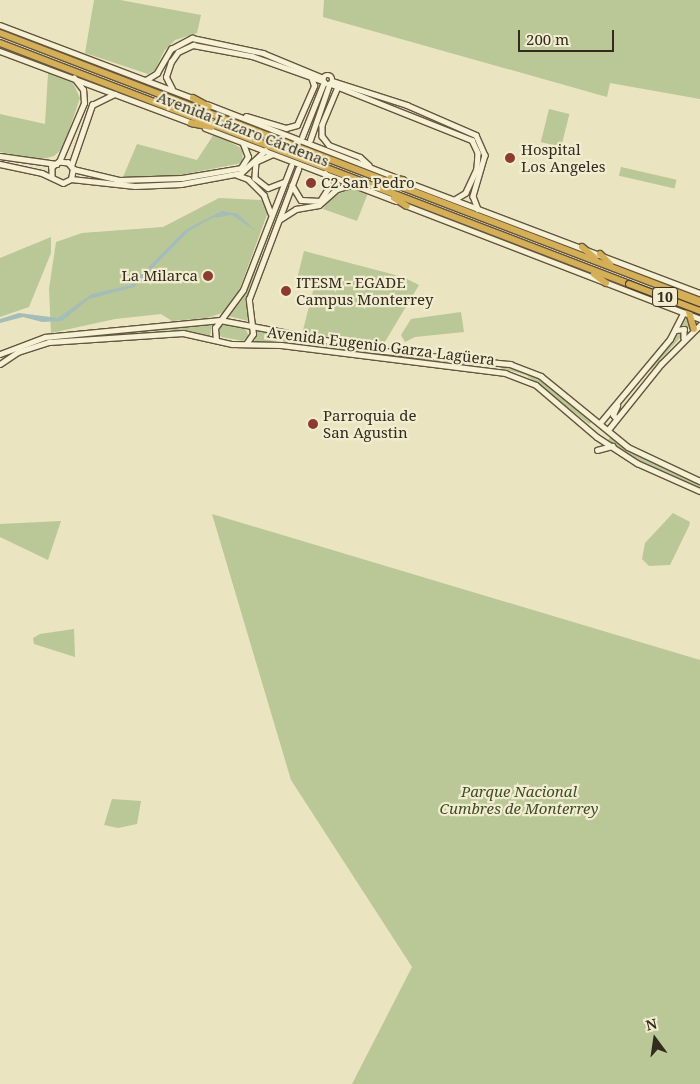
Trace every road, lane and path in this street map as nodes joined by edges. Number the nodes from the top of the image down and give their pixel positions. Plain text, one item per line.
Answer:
1 (0, 25) edge
2 (0, 33) edge
3 (0, 43) edge
4 (0, 51) edge
5 (305, 68) junction
6 (297, 71) junction
7 (157, 73) junction
8 (71, 76) junction
9 (310, 76) junction
10 (166, 77) junction
11 (146, 80) junction
12 (323, 81) junction
13 (331, 83) junction
14 (338, 87) junction
15 (363, 89) junction
16 (172, 90) junction
17 (356, 93) junction
18 (115, 94) junction
19 (193, 98) junction
20 (84, 103) junction
21 (92, 105) junction
22 (238, 115) junction
23 (232, 120) junction
24 (191, 122) junction
25 (229, 130) junction
26 (302, 137) dead end
27 (310, 140) dead end
28 (242, 143) junction
29 (265, 151) junction
30 (65, 152) junction
31 (73, 155) junction
32 (275, 155) junction
33 (0, 156) edge
34 (57, 163) junction
35 (0, 164) edge
36 (43, 164) junction
37 (291, 166) dead end
38 (370, 167) junction
39 (72, 168) junction
40 (298, 169) dead end
41 (42, 173) junction
42 (222, 174) junction
43 (325, 174) junction
44 (235, 175) junction
45 (373, 175) junction
46 (52, 176) junction
47 (71, 179) junction
48 (403, 180) junction
49 (285, 181) junction
50 (292, 184) junction
51 (352, 185) junction
52 (378, 188) junction
53 (466, 193) junction
54 (473, 196) junction
55 (455, 200) junction
56 (408, 206) junction
57 (478, 209) junction
58 (271, 214) junction
59 (277, 222) junction
60 (489, 236) junction
61 (514, 241) junction
62 (582, 247) junction
63 (600, 254) junction
64 (602, 263) junction
65 (582, 267) junction
66 (615, 268) junction
67 (635, 277) junction
68 (606, 283) junction
69 (243, 290) junction
70 (251, 293) junction
71 (670, 293) junction
72 (700, 293) edge
73 (684, 299) junction
74 (652, 301) junction
75 (699, 306) edge
76 (691, 312) junction
77 (683, 313) junction
78 (700, 319) edge
79 (220, 320) junction
80 (252, 326) junction
81 (697, 327) edge
82 (676, 330) junction
83 (683, 339) junction
84 (216, 340) junction
85 (245, 344) junction
86 (0, 354) edge
87 (650, 363) junction
88 (0, 364) edge
89 (652, 374) junction
90 (553, 386) junction
91 (546, 392) junction
92 (561, 392) junction
93 (554, 399) junction
94 (620, 401) junction
95 (616, 418) junction
96 (600, 423) junction
97 (609, 431) junction
98 (601, 439) junction
99 (612, 446) junction
100 (628, 447) junction
101 (597, 450) dead end
102 (620, 452) junction
103 (700, 480) edge
104 (700, 491) edge

1 - 11 street, Avenida Lázaro Cárdenas
2 - 23 highway, Avenida Lázaro Cárdenas / 10
3 - 25 highway, Avenida Lázaro Cárdenas / 10
4 - 8 street, Avenida Lázaro Cárdenas
5 - 6 street
5 - 7 street
5 - 12 street
6 - 9 street
6 - 10 street
7 - 10 street
7 - 11 street
8 - 18 street, Avenida Lázaro Cárdenas
8 - 20 street
9 - 12 street
9 - 22 street
10 - 16 street
11 - 16 street, Avenida Lázaro Cárdenas
12 - 13 street
12 - 13 street
12 - 26 street
13 - 14 street
13 - 15 street
13 - 27 street
14 - 17 street
14 - 38 street
15 - 17 street
15 - 54 street
16 - 19 street, Avenida Lázaro Cárdenas
17 - 53 street
18 - 21 street
18 - 24 street, Avenida Lázaro Cárdenas
19 - 22 street, Avenida Lázaro Cárdenas
19 - 23 highway
20 - 21 street
20 - 30 street
21 - 31 street
22 - 38 street, Avenida Lázaro Cárdenas
23 - 45 highway, Avenida Lázaro Cárdenas / 10
24 - 25 highway
24 - 28 street, Avenida Lázaro Cárdenas
25 - 52 highway, Avenida Lázaro Cárdenas / 10
28 - 29 street, Avenida Lázaro Cárdenas
28 - 42 street
29 - 32 street, Avenida Lázaro Cárdenas
29 - 44 street
30 - 31 street
30 - 34 street
31 - 39 street
32 - 43 street, Avenida Lázaro Cárdenas
32 - 49 street
33 - 36 street
34 - 36 street
34 - 39 street
34 - 46 street
35 - 41 street
36 - 41 street
37 - 49 street
38 - 48 street, Avenida Lázaro Cárdenas
39 - 42 street
39 - 47 street
40 - 50 street
41 - 46 street
42 - 44 street
42 - 47 street
43 - 50 street
43 - 51 street, Avenida Lázaro Cárdenas
44 - 58 street
45 - 48 highway
45 - 64 highway, Avenida Lázaro Cárdenas / 10
46 - 47 street
48 - 55 street, Avenida Lázaro Cárdenas
49 - 58 street
50 - 59 street
51 - 56 street, Avenida Lázaro Cárdenas
51 - 59 street
52 - 56 highway
52 - 61 highway, Avenida Lázaro Cárdenas / 10
53 - 54 street
53 - 55 street
54 - 57 street
55 - 57 street, Avenida Lázaro Cárdenas
56 - 60 street, Avenida Lázaro Cárdenas
57 - 62 street, Avenida Lázaro Cárdenas
58 - 69 street
59 - 70 street
60 - 61 highway
60 - 68 street, Avenida Lázaro Cárdenas
61 - 65 highway, Avenida Lázaro Cárdenas / 10
62 - 63 street, Avenida Lázaro Cárdenas
62 - 64 highway
63 - 66 highway
63 - 72 street, Avenida Lázaro Cárdenas
64 - 66 highway, Avenida Lázaro Cárdenas / 10
65 - 68 highway
65 - 75 highway, Avenida Lázaro Cárdenas / 10, bridge
66 - 67 highway, Avenida Lázaro Cárdenas / 10
67 - 71 highway
67 - 75 highway, Avenida Lázaro Cárdenas / 10
68 - 74 street, Avenida Lázaro Cárdenas
69 - 70 street
69 - 79 street
70 - 80 street
71 - 73 highway
71 - 74 street
73 - 75 highway
73 - 76 highway
74 - 77 street, Avenida Lázaro Cárdenas
75 - 76 highway
76 - 77 highway
76 - 78 street
76 - 81 highway
77 - 82 street
79 - 80 street, Avenida Eugenio Garza Lagüera
79 - 84 street
79 - 86 street, Avenida Eugenio Garza Lagüera
80 - 85 street
80 - 90 street, Avenida Eugenio Garza Lagüera
81 - 83 street
82 - 83 street
82 - 87 street
83 - 89 street
84 - 85 street, Avenida Eugenio Garza Lagüera
84 - 88 street, Avenida Eugenio Garza Lagüera
85 - 91 street, Avenida Eugenio Garza Lagüera
87 - 89 street
87 - 94 street
89 - 95 street
90 - 91 street
90 - 92 street, Avenida Eugenio Garza Lagüera
91 - 93 street, Avenida Eugenio Garza Lagüera
92 - 93 street
92 - 96 street, Avenida Eugenio Garza Lagüera
93 - 98 street, Avenida Eugenio Garza Lagüera
94 - 95 street
94 - 96 street
95 - 97 street
96 - 97 street, Avenida Eugenio Garza Lagüera
97 - 98 street
97 - 100 street, Avenida Eugenio Garza Lagüera
98 - 99 street, Avenida Eugenio Garza Lagüera
99 - 101 street
99 - 102 street, Avenida Eugenio Garza Lagüera
100 - 102 street
100 - 103 street, Avenida Eugenio Garza Lagüera
102 - 104 street, Avenida Eugenio Garza Lagüera

